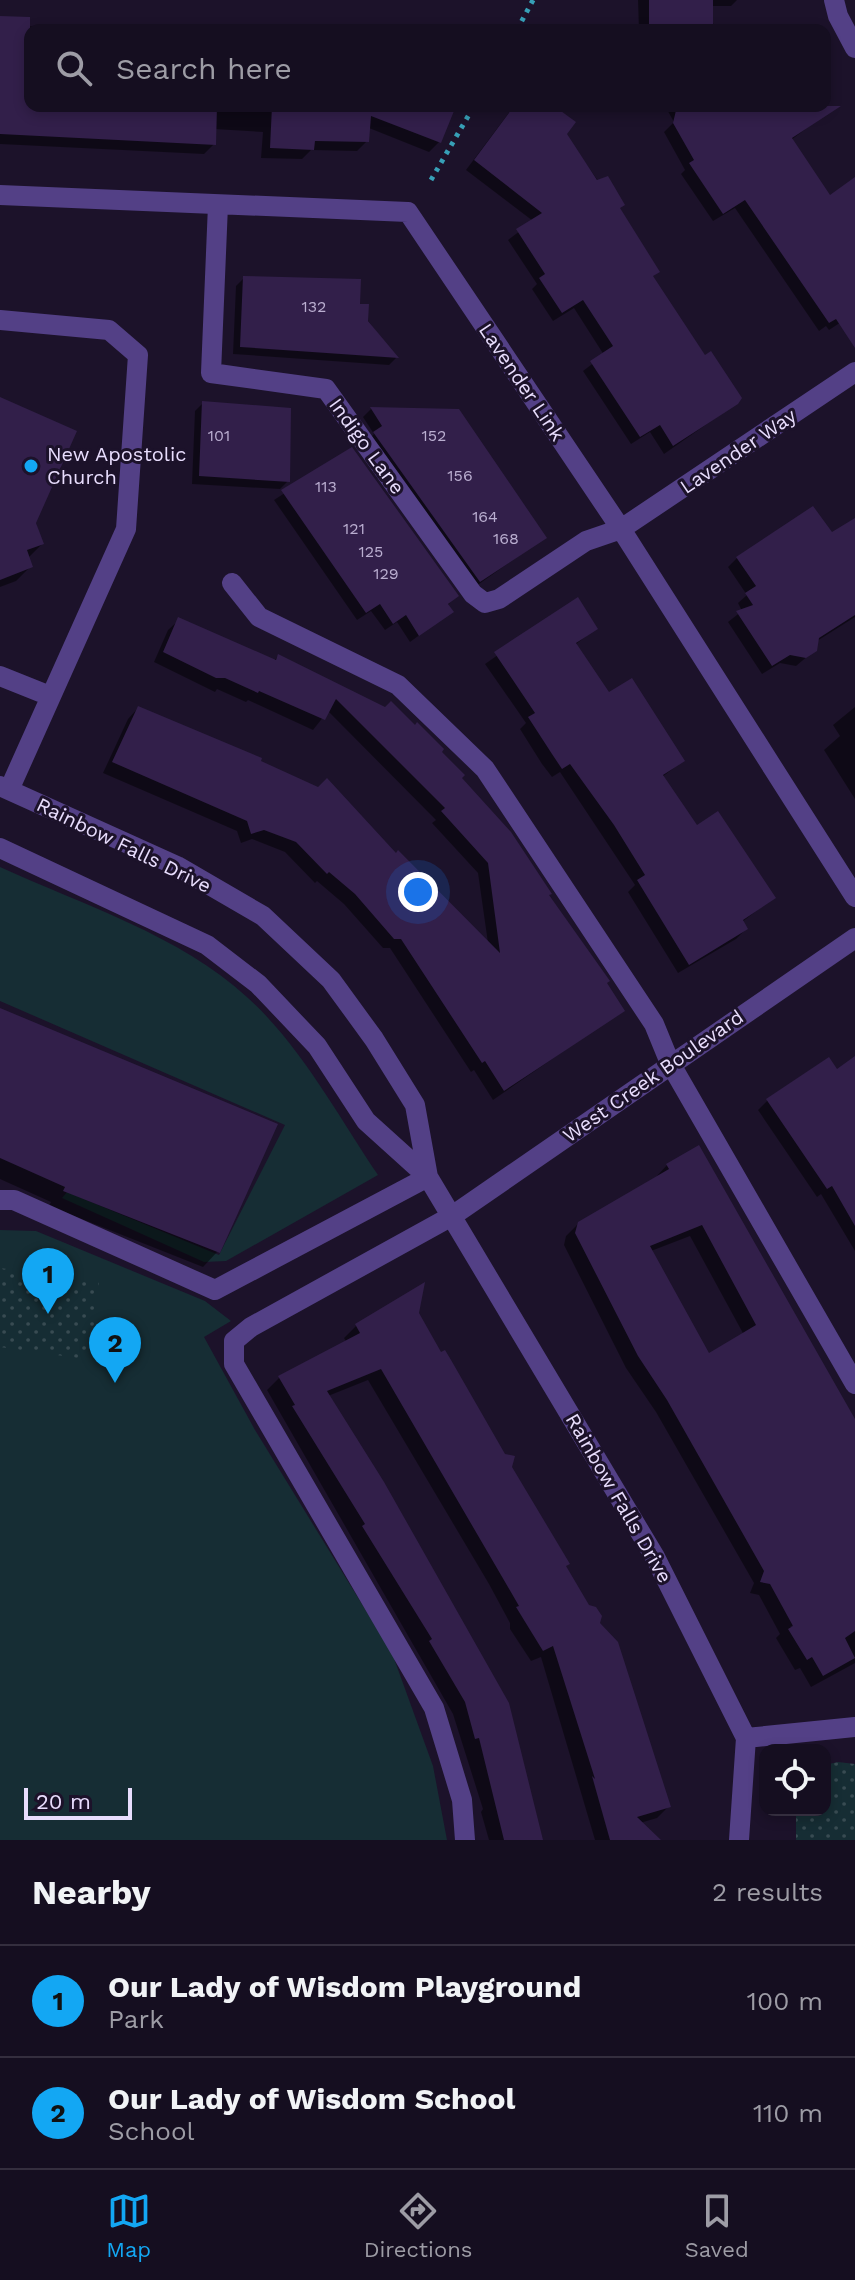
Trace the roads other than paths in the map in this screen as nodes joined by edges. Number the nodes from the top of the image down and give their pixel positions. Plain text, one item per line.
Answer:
1 (834, 0) edge
2 (855, 48) edge
3 (0, 195) edge
4 (218, 205) junction
5 (0, 320) edge
6 (855, 372) edge
7 (621, 529) junction
8 (232, 583) dead end
9 (0, 676) edge
10 (50, 696) junction
11 (5, 788) edge
12 (0, 848) edge
13 (855, 897) edge
14 (855, 938) edge
15 (670, 1063) junction
16 (428, 1177) junction
17 (0, 1200) edge
18 (452, 1216) junction
19 (855, 1384) edge
20 (855, 1727) edge
21 (746, 1738) junction
22 (465, 1840) edge
23 (739, 1840) edge

1 - 2 street
3 - 4 street, Lavender Link
4 - 7 street, Lavender Link
4 - 7 street, Indigo Lane
5 - 10 street
6 - 7 street, Lavender Way
7 - 13 street, Lavender Link
8 - 15 street
9 - 10 street
10 - 11 street
11 - 16 street, Rainbow Falls Drive
12 - 16 street, Rainbow Falls Drive
14 - 15 street, West Creek Boulevard
15 - 18 street, West Creek Boulevard
15 - 19 street
16 - 17 street
16 - 18 street, Rainbow Falls Drive
18 - 21 street, Rainbow Falls Drive
18 - 22 street, West Creek Boulevard
20 - 21 street
21 - 23 street

